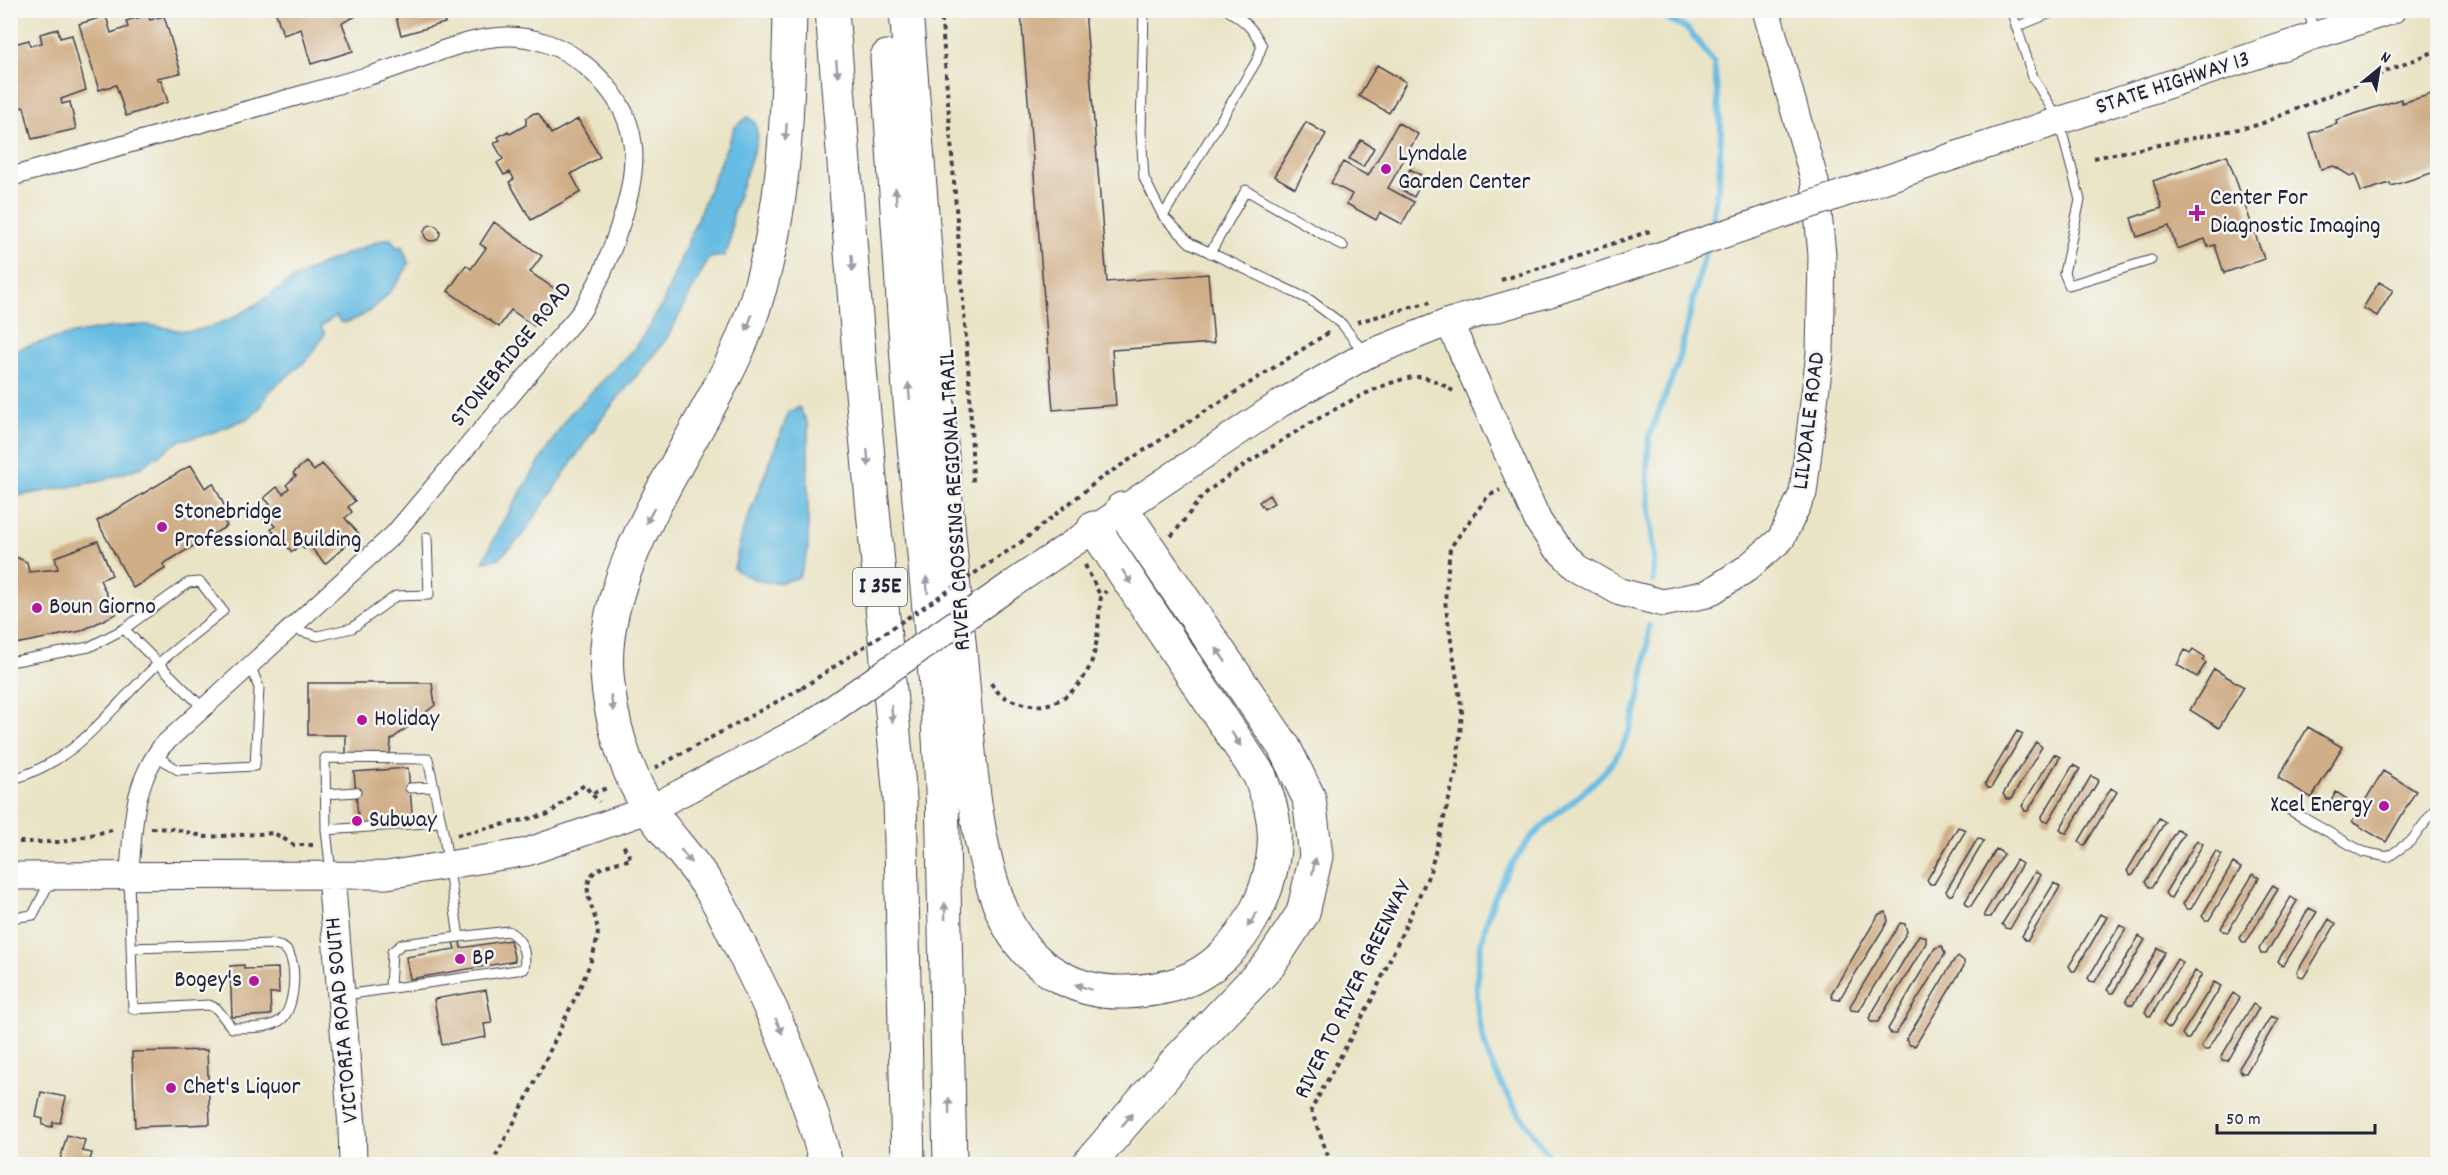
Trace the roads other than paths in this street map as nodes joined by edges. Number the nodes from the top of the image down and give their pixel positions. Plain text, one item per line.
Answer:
1 (790, 10) edge
2 (832, 10) edge
3 (884, 10) edge
4 (906, 10) edge
5 (1144, 10) edge
6 (1227, 10) edge
7 (1766, 10) edge
8 (2011, 10) edge
9 (2058, 10) edge
10 (2308, 10) edge
11 (2392, 10) edge
12 (2016, 27) junction
13 (2316, 37) junction
14 (2059, 121) junction
15 (10, 177) edge
16 (1163, 216) junction
17 (1343, 246) dead end
18 (1210, 253) junction
19 (2151, 260) dead end
20 (1449, 321) junction
21 (1366, 356) junction
22 (1122, 509) junction
23 (1095, 528) junction
24 (427, 537) dead end
25 (124, 628) junction
26 (289, 628) junction
27 (10, 662) edge
28 (158, 664) junction
29 (250, 664) junction
30 (202, 708) junction
31 (155, 755) junction
32 (10, 780) edge
33 (434, 787) junction
34 (410, 788) dead end
35 (356, 792) dead end
36 (326, 794) junction
37 (2281, 805) dead end
38 (2438, 805) edge
39 (650, 809) junction
40 (440, 822) junction
41 (326, 830) junction
42 (449, 865) junction
43 (129, 875) junction
44 (10, 876) edge
45 (52, 876) junction
46 (331, 876) junction
47 (10, 918) edge
48 (459, 937) junction
49 (131, 948) junction
50 (390, 987) junction
51 (342, 996) junction
52 (353, 1164) edge
53 (826, 1164) edge
54 (908, 1164) edge
55 (950, 1164) edge
56 (1089, 1164) edge

1 -> 39 highway
2 -> 54 highway, I 35E
55 -> 3 highway, I 35E
23 -> 4 highway
5 - 16 lane
6 - 16 lane
7 - 20 street, LILYDALE ROAD
8 - 12 lane
9 - 12 lane
10 - 13 lane
11 - 13 street, STATE HIGHWAY 13
12 - 14 lane
13 - 14 street, STATE HIGHWAY 13
14 - 19 lane
14 - 20 street, STATE HIGHWAY 13, bridge
15 - 26 street, STONEBRIDGE ROAD
16 - 18 lane
17 - 18 lane
18 - 21 lane
20 - 21 street, STATE HIGHWAY 13
21 - 22 street, STATE HIGHWAY 13
22 - 23 street, STATE HIGHWAY 13
56 -> 22 highway
23 - 39 street, STATE HIGHWAY 13, bridge
24 - 26 lane
25 - 27 lane
25 - 28 lane
25 - 28 lane
26 - 29 street, STONEBRIDGE ROAD
28 - 30 lane
28 - 32 lane
29 - 30 street, STONEBRIDGE ROAD
29 - 31 lane
30 - 31 street, STONEBRIDGE ROAD
31 - 43 street, STONEBRIDGE ROAD
33 - 34 lane
33 - 36 lane
33 - 40 lane
35 - 36 lane
36 - 41 lane
37 - 38 lane
39 - 42 street, STATE HIGHWAY 13
39 -> 53 highway
40 - 41 lane
40 - 42 lane
41 - 46 lane
42 - 46 street, STATE HIGHWAY 13
42 - 48 lane
43 - 45 street, STATE HIGHWAY 13
43 - 46 street, STATE HIGHWAY 13
43 - 49 lane
44 - 45 street, STATE HIGHWAY 13
45 - 47 lane
46 - 51 street, VICTORIA ROAD SOUTH
48 - 50 lane
48 - 50 lane
49 - 49 lane
50 - 51 lane
51 - 52 street, VICTORIA ROAD SOUTH

